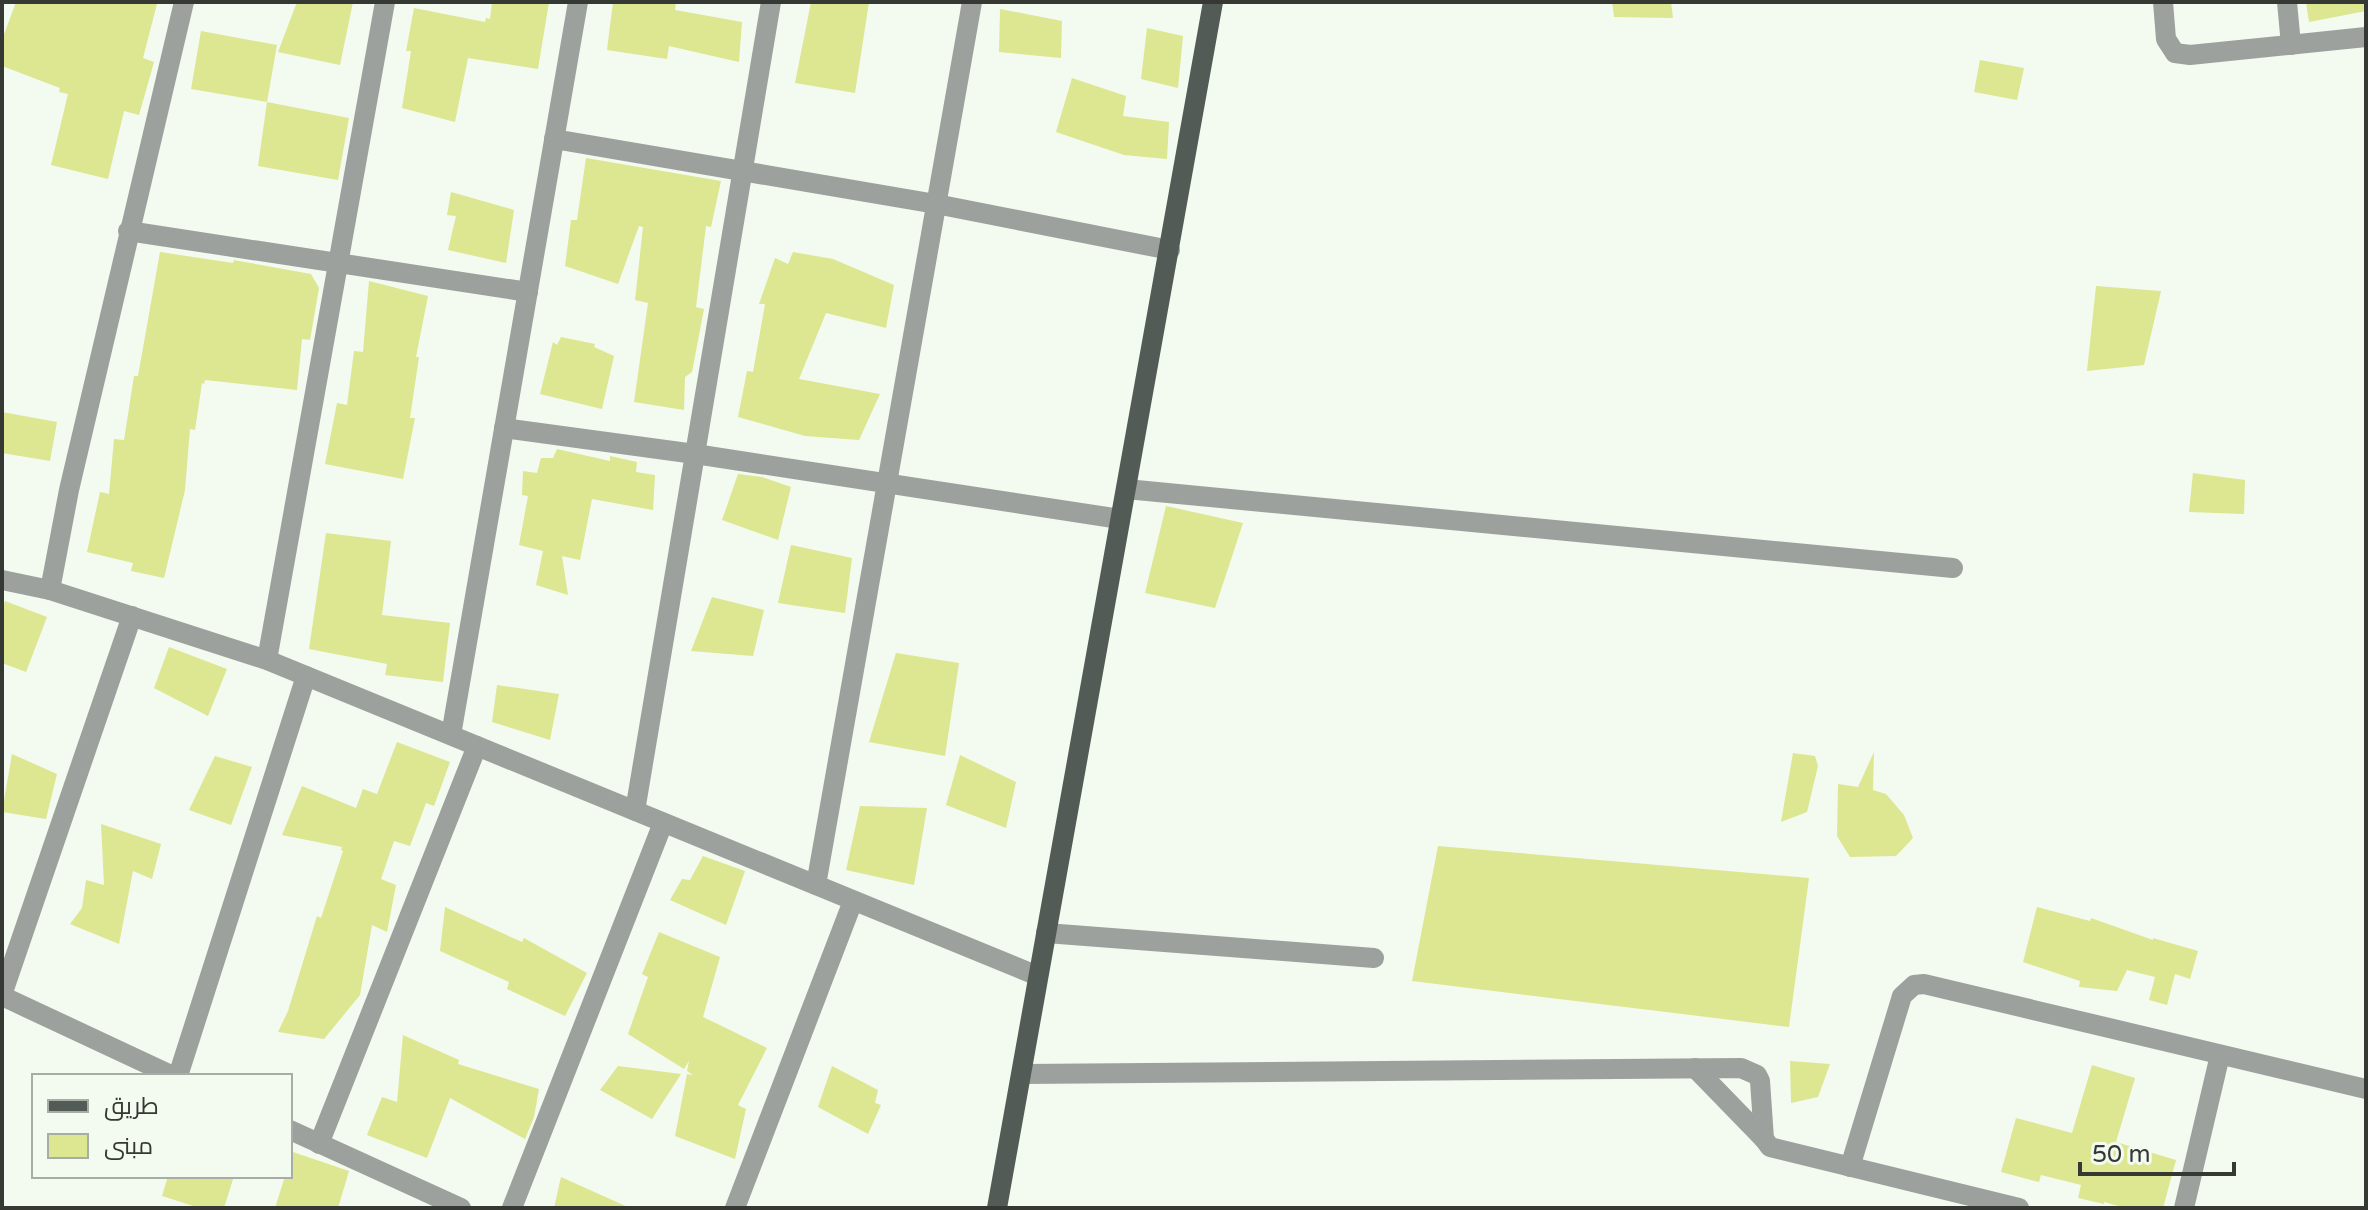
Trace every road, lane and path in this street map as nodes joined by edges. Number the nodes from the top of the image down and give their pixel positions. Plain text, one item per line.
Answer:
1 (184, 2) edge
2 (385, 2) edge
3 (578, 2) edge
4 (771, 2) edge
5 (972, 2) edge
6 (1213, 2) edge
7 (2163, 2) edge
8 (2287, 2) edge
9 (2366, 37) edge
10 (2291, 45) junction
11 (554, 139) junction
12 (742, 173) junction
13 (936, 204) junction
14 (128, 231) junction
15 (1170, 250) junction
16 (338, 263) junction
17 (528, 292) junction
18 (504, 428) junction
19 (695, 454) junction
20 (887, 485) junction
21 (1126, 489) junction
22 (1120, 519) junction
23 (1953, 568) dead end
24 (2, 580) edge
25 (50, 590) junction
26 (132, 616) junction
27 (267, 660) junction
28 (306, 676) junction
29 (451, 735) junction
30 (477, 746) junction
31 (635, 811) junction
32 (663, 823) junction
33 (816, 885) junction
34 (853, 901) junction
35 (1046, 933) junction
36 (1374, 958) dead end
37 (1038, 976) junction
38 (2, 996) edge
39 (2220, 1055) junction
40 (1695, 1068) junction
41 (171, 1074) edge
42 (176, 1074) edge
43 (1023, 1074) junction
44 (2366, 1089) edge
45 (292, 1131) edge
46 (1764, 1139) junction
47 (319, 1144) junction
48 (1850, 1167) junction
49 (461, 1208) edge
50 (512, 1208) edge
51 (735, 1208) edge
52 (997, 1208) edge
53 (2019, 1208) edge
54 (2184, 1208) edge

1 - 14 street
2 - 16 street
3 - 11 street
4 - 12 street
5 - 13 street
6 - 15 main road
7 - 10 street
8 - 10 street
9 - 10 street
11 - 12 street
11 - 17 street
12 - 13 street
12 - 19 street
13 - 15 street
13 - 20 street
14 - 16 street
14 - 25 street
15 - 21 main road
16 - 17 street
16 - 27 street
17 - 18 street
18 - 19 street
18 - 29 street
19 - 20 street
19 - 31 street
20 - 22 street
20 - 33 street
21 - 22 main road
21 - 23 street
22 - 35 main road
24 - 25 street
25 - 26 street
26 - 27 street
26 - 38 street
27 - 28 street
28 - 29 street
28 - 42 street
29 - 30 street
30 - 31 street
30 - 47 street
31 - 32 street
32 - 33 street
32 - 50 street
33 - 34 street
34 - 37 street
34 - 51 street
35 - 36 street
35 - 37 main road
37 - 43 main road
38 - 41 street
39 - 44 street
39 - 48 street
39 - 54 street
40 - 43 street
40 - 46 street
40 - 46 street
43 - 52 main road
45 - 47 street
46 - 48 street
47 - 49 street
48 - 53 street

